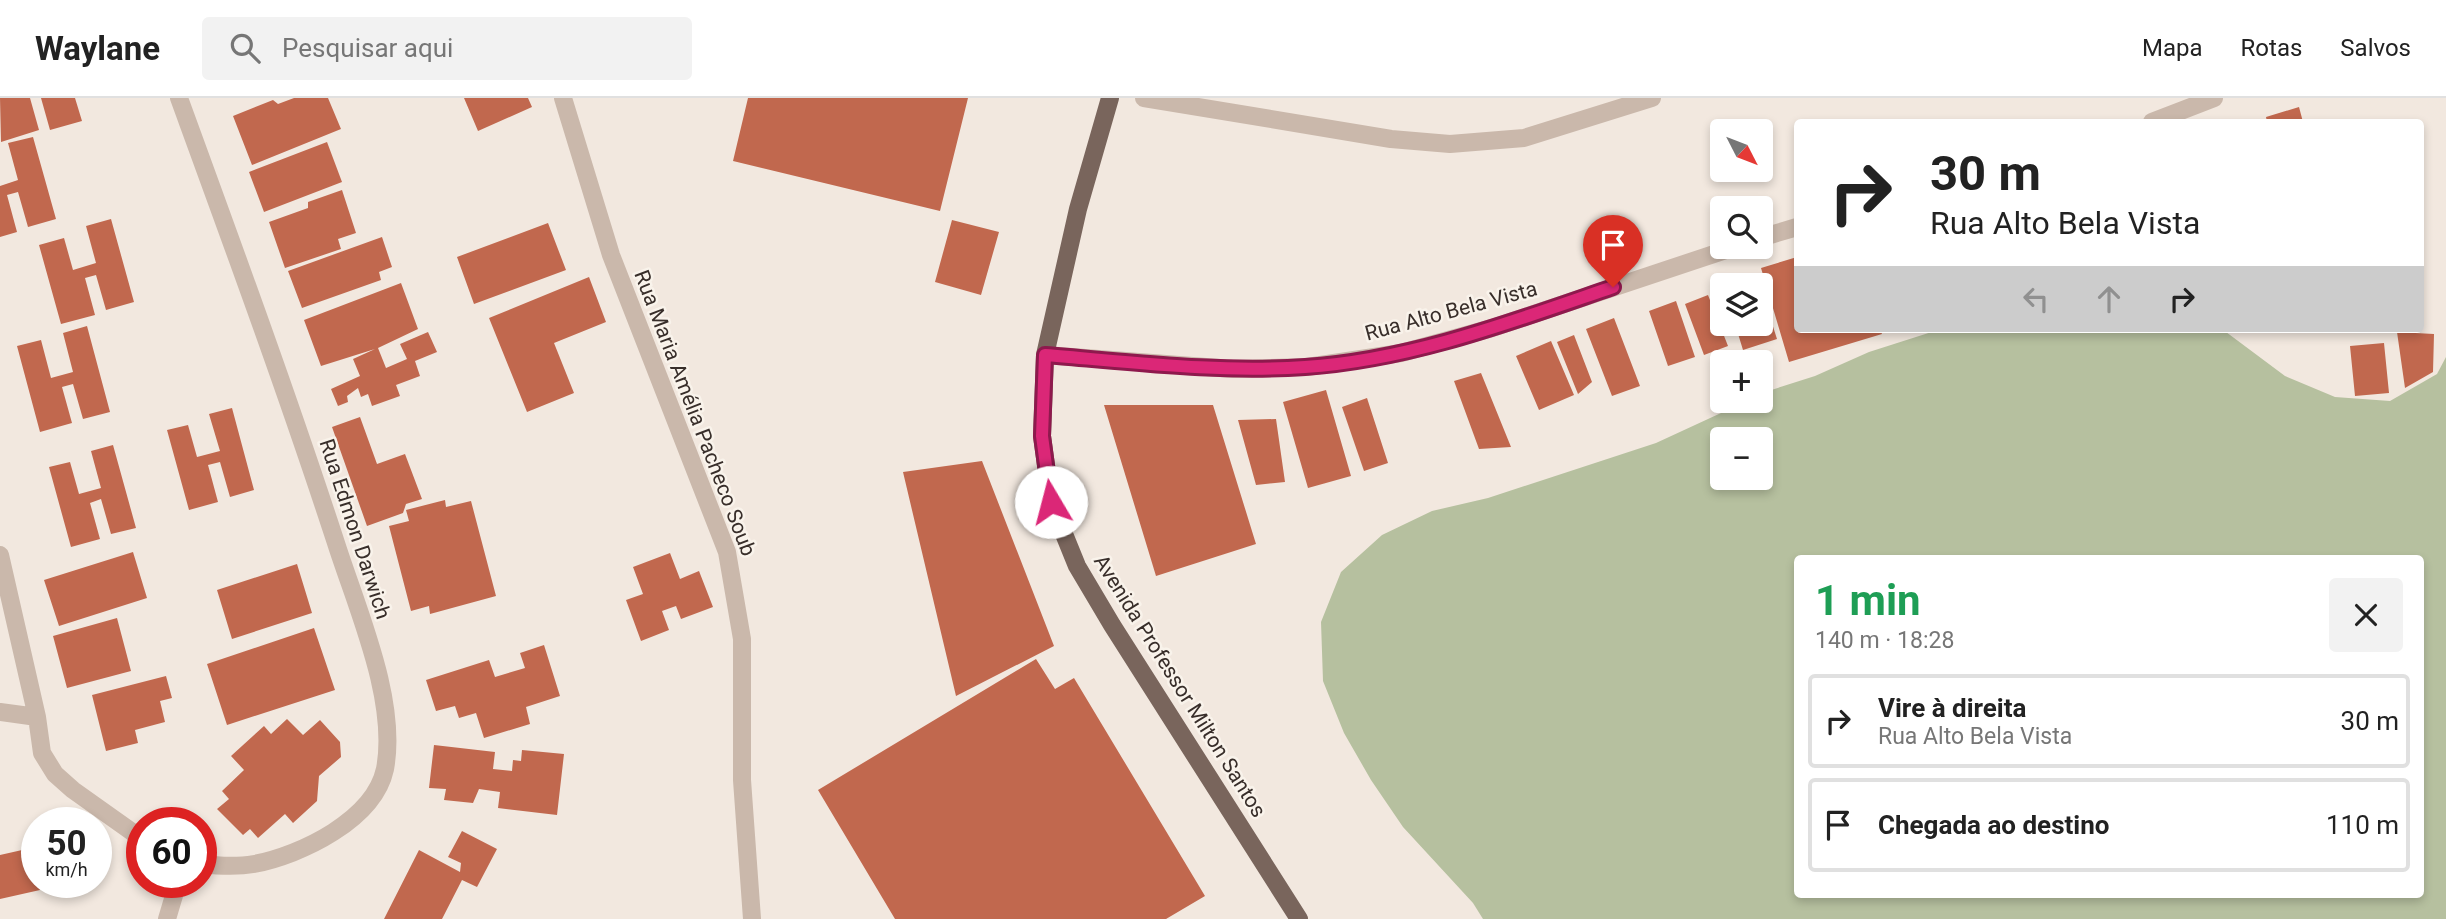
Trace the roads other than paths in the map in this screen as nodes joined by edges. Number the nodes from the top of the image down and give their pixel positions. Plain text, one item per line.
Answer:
1 (178, 98) edge
2 (563, 98) edge
3 (1110, 98) edge
4 (1144, 98) edge
5 (1652, 98) edge
6 (2214, 98) edge
7 (2160, 119) edge
8 (1794, 228) edge
9 (1773, 234) edge
10 (1710, 255) edge
11 (1045, 355) junction
12 (0, 555) edge
13 (0, 712) edge
14 (37, 717) junction
15 (126, 828) edge
16 (217, 865) edge
17 (173, 898) edge
18 (167, 919) edge
19 (752, 919) edge
20 (1299, 919) edge

1 - 16 street, Rua Edmon Darwich
2 - 19 street, Rua Maria Amélia Pacheco Soub
3 - 11 main road, Avenida Professor Milton Santos
4 - 5 street
6 - 7 street
8 - 9 street
10 - 11 street, Rua Alto Bela Vista
11 - 20 main road, Avenida Professor Milton Santos
12 - 14 street
13 - 14 street
14 - 15 street
17 - 18 street

